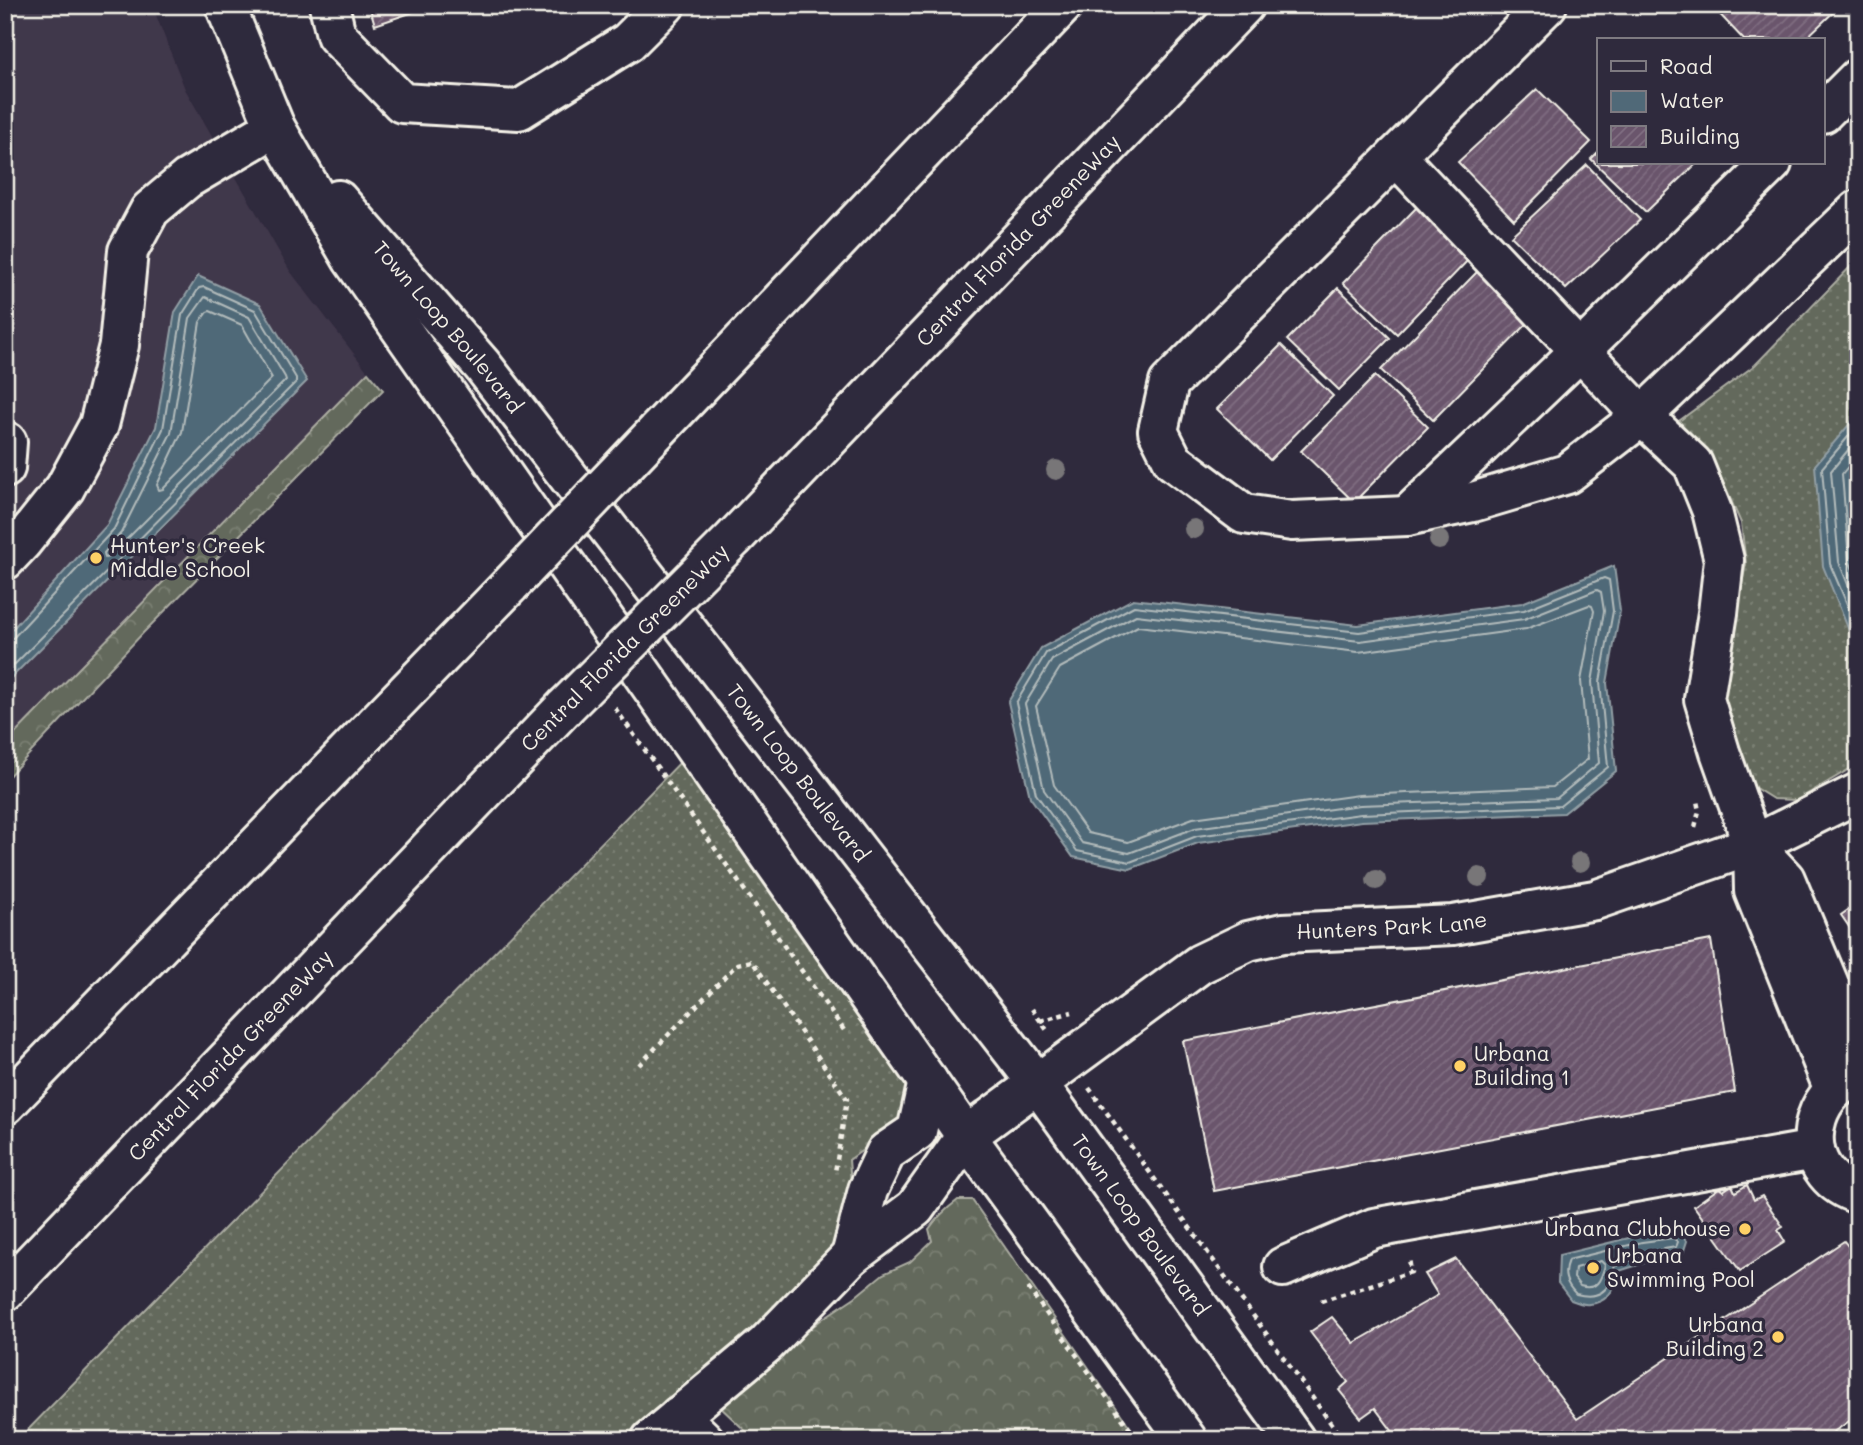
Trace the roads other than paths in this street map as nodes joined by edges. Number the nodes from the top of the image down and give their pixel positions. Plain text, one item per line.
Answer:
1 (225, 5) edge
2 (329, 5) edge
3 (665, 5) edge
4 (1063, 5) edge
5 (1244, 5) edge
6 (1547, 5) edge
7 (1858, 78) edge
8 (1825, 111) edge
9 (275, 127) junction
10 (1396, 156) junction
11 (1771, 164) edge
12 (1858, 210) edge
13 (1580, 351) junction
14 (1642, 416) junction
15 (1407, 516) junction
16 (5, 559) edge
17 (1858, 793) edge
18 (1753, 845) junction
19 (1858, 1054) edge
20 (928, 1081) junction
21 (1846, 1083) edge
22 (1038, 1084) junction
23 (5, 1105) edge
24 (917, 1131) junction
25 (966, 1136) junction
26 (1815, 1150) junction
27 (1858, 1194) edge
28 (851, 1256) junction
29 (1283, 1267) dead end
30 (5, 1291) edge
31 (678, 1432) edge
32 (1187, 1440) edge
33 (1295, 1440) edge

1 - 9 main road, Town Loop Boulevard
2 - 3 main road
4 - 23 main road, bridge
5 - 30 main road, Central Florida GreeneWay, bridge
6 - 10 main road
7 - 8 main road
9 - 16 main road
9 - 20 main road, Town Loop Boulevard
9 - 22 main road, Town Loop Boulevard
10 - 13 main road
10 - 15 main road
11 - 13 main road
12 - 14 main road
13 - 14 main road
13 - 15 main road
14 - 15 main road
14 - 18 main road
17 - 18 main road, Hunters Park Lane
18 - 19 main road
18 - 21 main road
18 - 22 main road, Hunters Park Lane
20 - 24 main road
20 - 25 main road, Town Loop Boulevard
21 - 26 main road
22 - 25 main road, Hunters Park Lane
22 - 33 main road, Town Loop Boulevard
24 - 25 main road
24 - 28 main road
25 - 28 main road, Hunters Park Lane
25 - 32 main road, Town Loop Boulevard
26 - 27 main road
26 - 29 main road
28 - 31 main road, Hunters Park Lane

